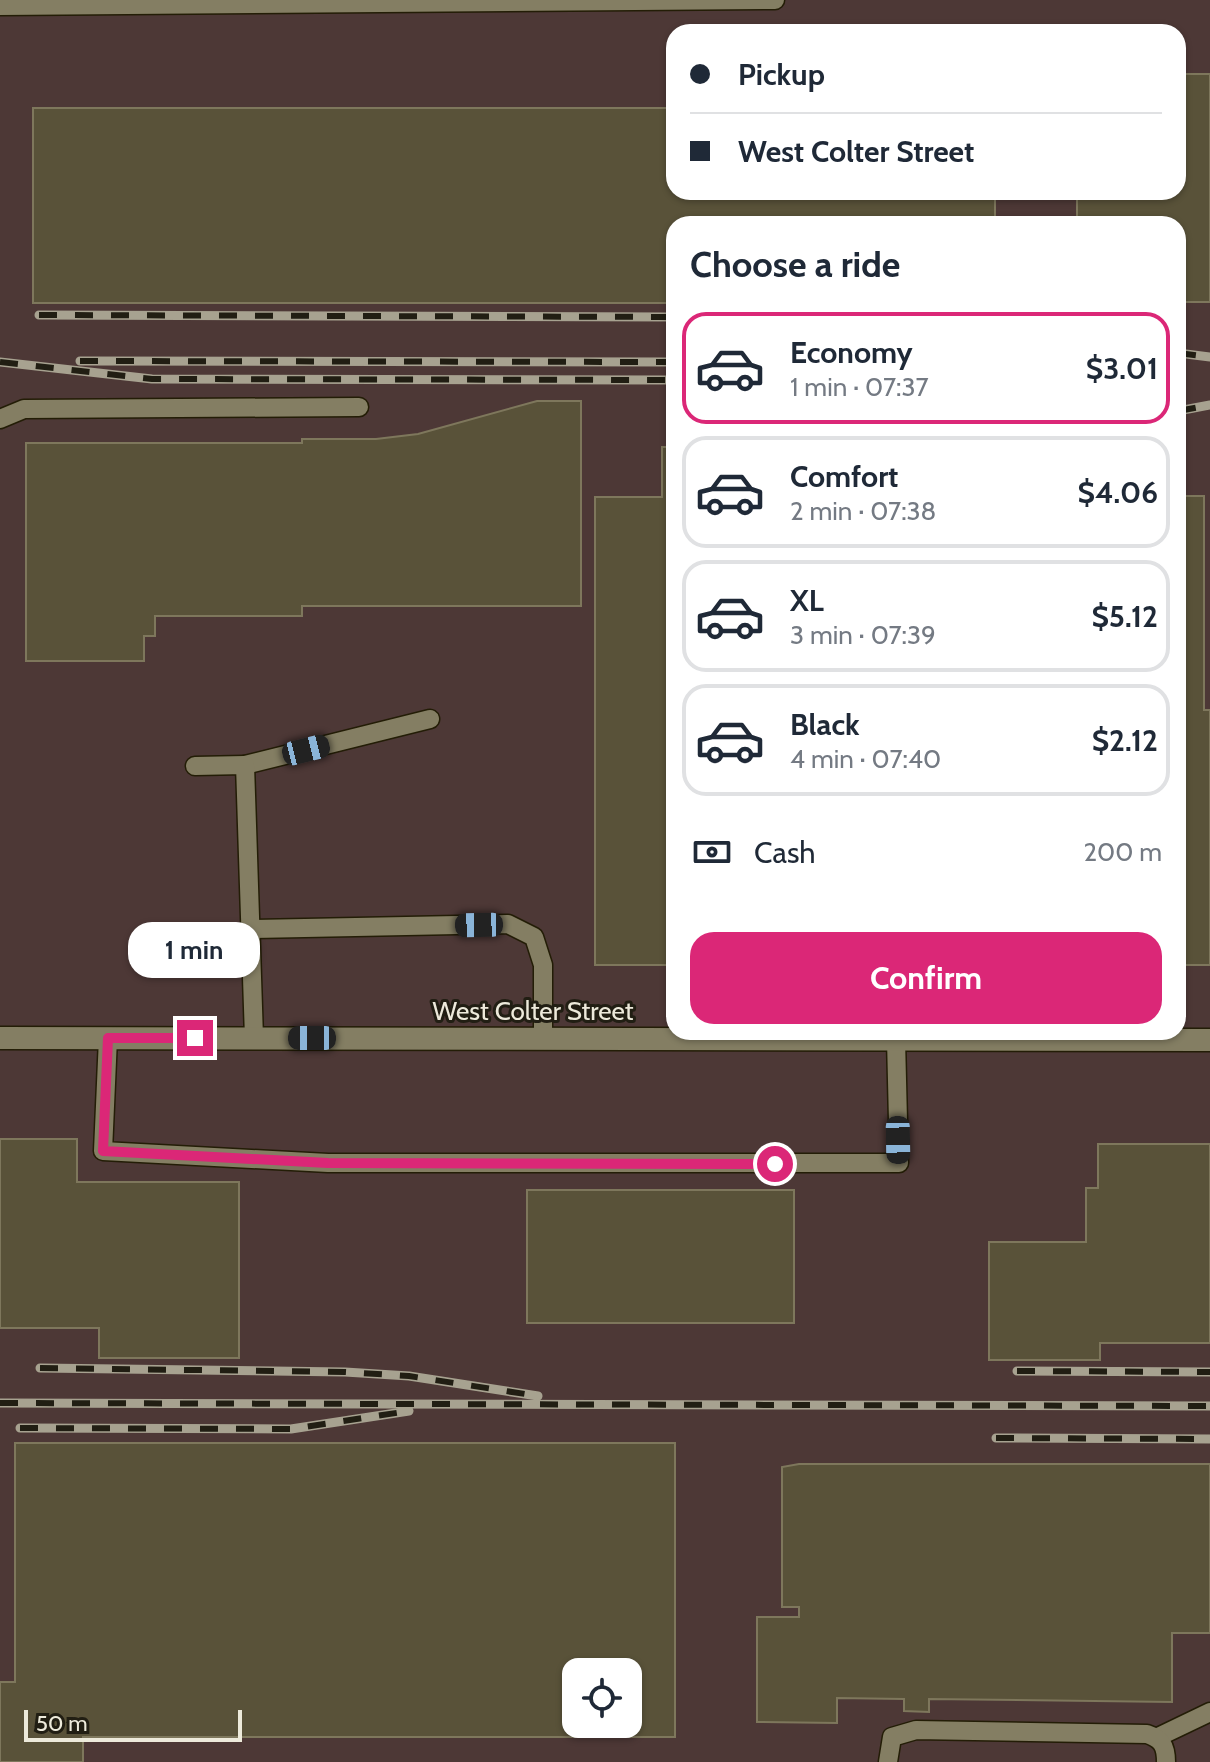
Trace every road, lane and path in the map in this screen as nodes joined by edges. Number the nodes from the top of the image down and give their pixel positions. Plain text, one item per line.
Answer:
1 (775, 0) edge
2 (285, 2) edge
3 (0, 6) edge
4 (359, 407) dead end
5 (0, 419) edge
6 (430, 719) dead end
7 (245, 765) junction
8 (195, 766) dead end
9 (249, 929) junction
10 (0, 1038) edge
11 (108, 1038) junction
12 (254, 1038) junction
13 (543, 1039) junction
14 (666, 1039) edge
15 (1186, 1039) edge
16 (896, 1040) edge
17 (1210, 1040) edge
18 (1210, 1712) edge
19 (1158, 1737) junction
20 (888, 1762) edge
21 (1166, 1762) edge

1 - 2 lane
2 - 3 lane
4 - 5 lane
6 - 7 lane
7 - 8 lane
7 - 9 lane
9 - 12 lane
9 - 13 lane
10 - 11 street, West Colter Street
11 - 12 street, West Colter Street
11 - 16 lane
12 - 13 street, West Colter Street
13 - 14 street, West Colter Street
15 - 17 street, West Colter Street
18 - 19 lane
19 - 20 lane
19 - 21 lane

